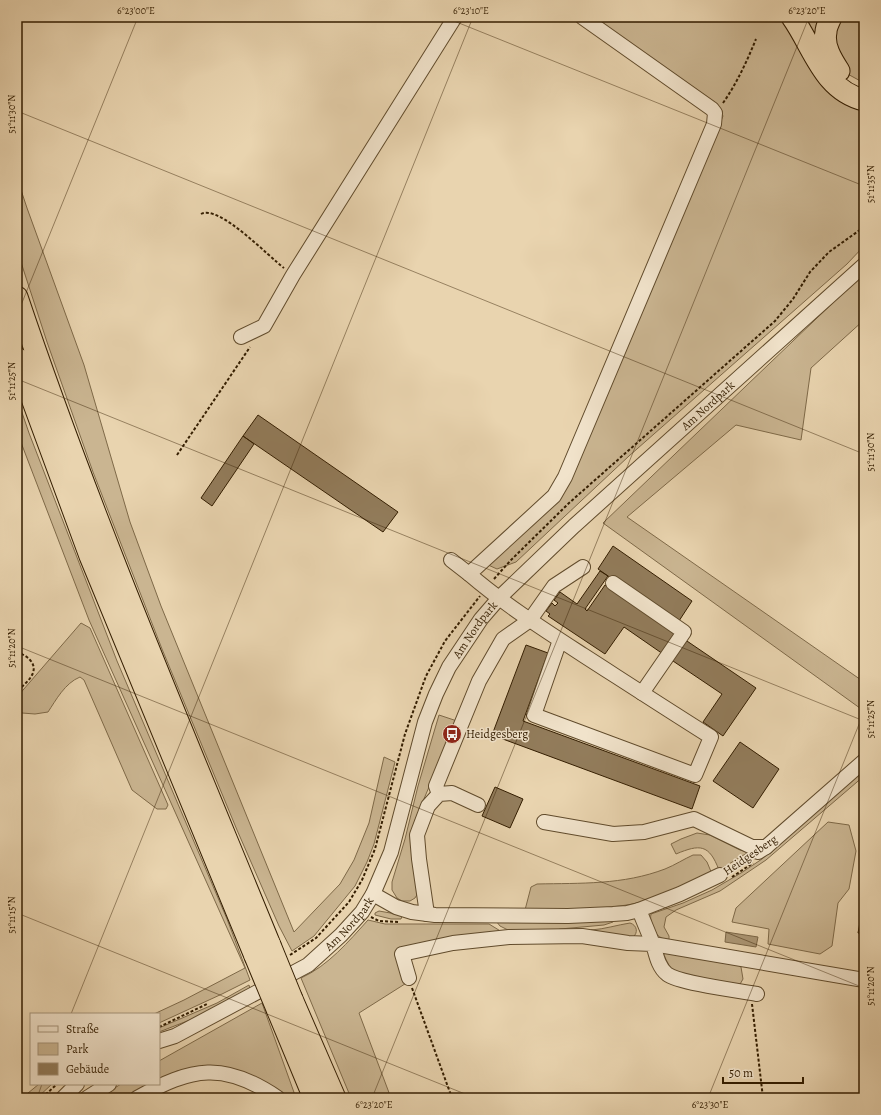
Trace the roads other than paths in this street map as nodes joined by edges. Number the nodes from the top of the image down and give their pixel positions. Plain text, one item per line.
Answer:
1 (455, 17) edge
2 (582, 17) edge
3 (792, 17) edge
4 (831, 17) edge
5 (864, 87) edge
6 (864, 100) edge
7 (864, 265) edge
8 (17, 297) edge
9 (246, 341) road end
10 (17, 358) edge
11 (451, 560) dead end
12 (583, 567) dead end
13 (469, 574) junction
14 (613, 583) dead end
15 (500, 597) junction
16 (530, 620) junction
17 (560, 640) junction
18 (642, 693) junction
19 (864, 761) edge
20 (439, 794) junction
21 (478, 805) dead end
22 (544, 822) dead end
23 (720, 875) road end
24 (373, 894) junction
25 (639, 910) junction
26 (427, 914) junction
27 (653, 944) junction
28 (262, 950) junction
29 (409, 978) road end
30 (864, 980) edge
31 (754, 993) road end
32 (284, 1004) junction
33 (175, 1036) junction
34 (160, 1041) edge
35 (160, 1047) edge
36 (76, 1085) edge
37 (107, 1085) edge
38 (63, 1098) edge
39 (87, 1098) edge
40 (137, 1098) edge
41 (278, 1098) edge
42 (314, 1098) edge
43 (335, 1098) edge

1 - 9 street
2 - 13 street
3 - 6 highway
4 - 5 highway
7 - 15 street, Am Nordpark
8 - 28 highway
10 - 28 highway
11 - 13 street
12 - 16 street
13 - 15 street
14 - 18 street
15 - 16 street
15 - 24 street, Am Nordpark
16 - 17 street
16 - 20 street
17 - 18 street
17 - 18 street
19 - 22 street, Heidgesberg
20 - 21 street
20 - 26 street
23 - 25 street, Heidgesberg
24 - 26 street, Heidgesberg
24 - 33 street, Am Nordpark
25 - 26 street, Heidgesberg
25 - 27 street
27 - 29 street
27 - 30 street
27 - 31 street
28 - 32 highway, bridge
32 - 42 highway
32 - 43 highway
33 - 34 street, Am Nordpark
33 - 35 street, Am Nordpark
36 - 38 street
37 - 39 street
40 - 41 street

